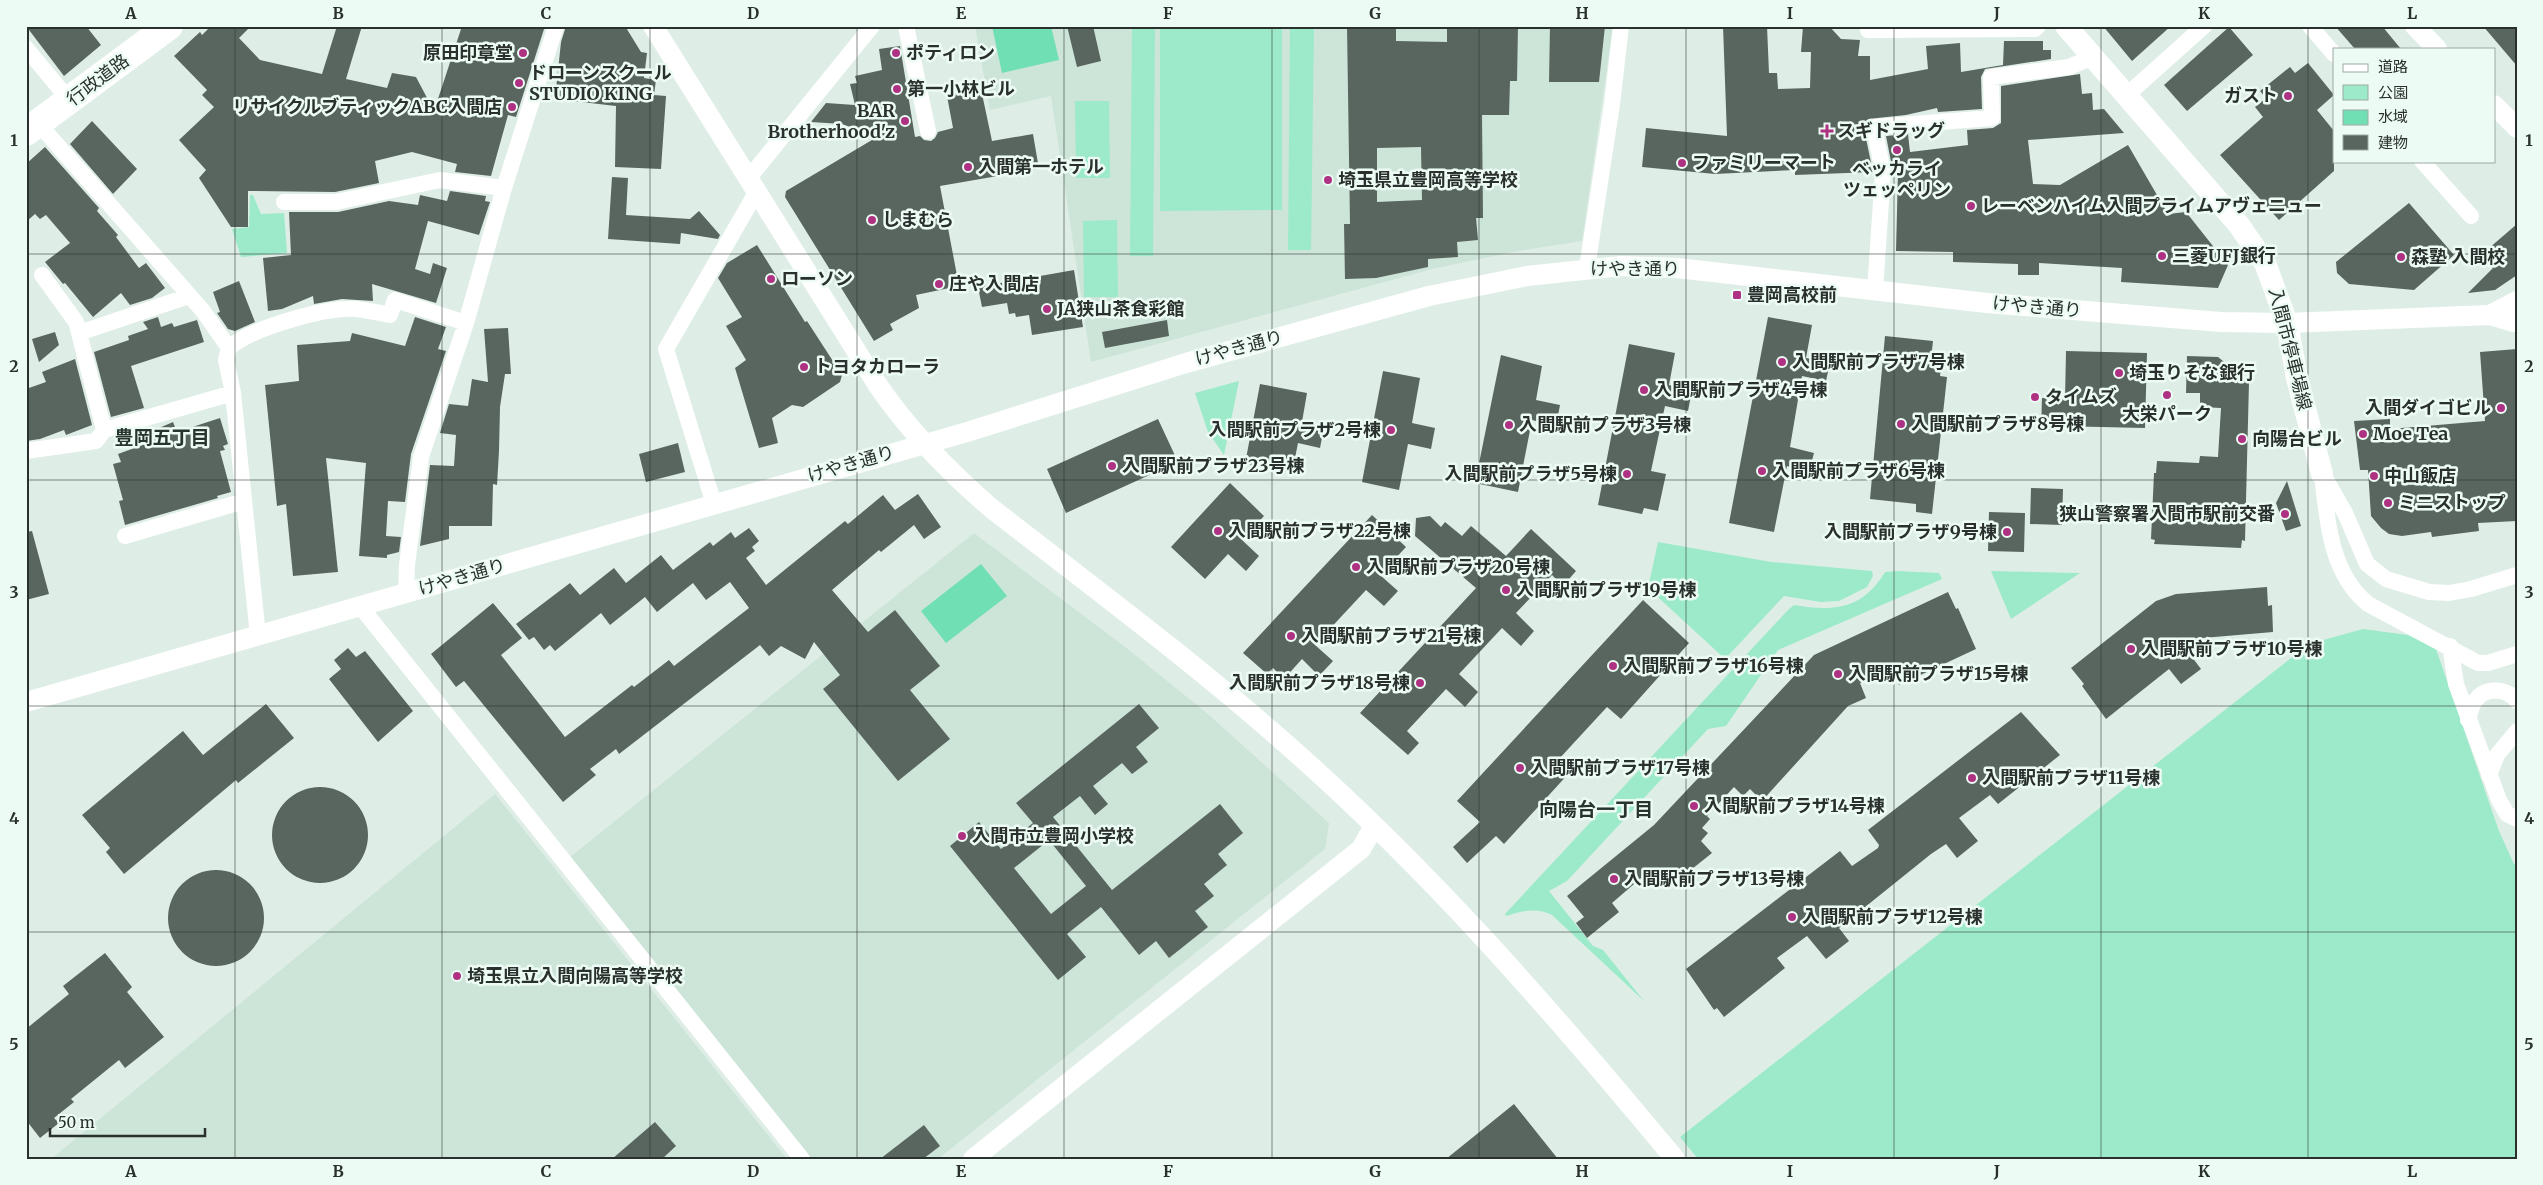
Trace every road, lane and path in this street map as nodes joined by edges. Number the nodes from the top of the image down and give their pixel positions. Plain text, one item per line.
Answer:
1 (169, 26) edge
2 (556, 26) edge
3 (653, 26) edge
4 (872, 26) edge
5 (906, 26) edge
6 (1621, 26) edge
7 (2038, 26) edge
8 (2066, 26) edge
9 (2204, 26) edge
10 (2310, 26) edge
11 (2415, 26) edge
12 (1868, 30) dead end
13 (26, 48) edge
14 (2436, 48) edge
15 (2333, 53) edge
16 (2093, 57) junction
17 (2126, 96) junction
18 (70, 101) junction
19 (2496, 107) edge
20 (32, 127) edge
21 (2517, 128) edge
22 (928, 131) dead end
23 (2423, 162) edge
24 (752, 185) junction
25 (504, 188) junction
26 (284, 202) dead end
27 (2472, 216) dead end
28 (1587, 268) junction
29 (42, 275) dead end
30 (1875, 291) junction
31 (189, 296) junction
32 (2517, 301) edge
33 (2490, 315) junction
34 (2517, 320) edge
35 (466, 323) junction
36 (2287, 323) junction
37 (79, 333) junction
38 (229, 348) junction
39 (233, 393) junction
40 (104, 430) junction
41 (924, 444) junction
42 (26, 451) edge
43 (2322, 474) junction
44 (244, 502) junction
45 (714, 504) junction
46 (125, 536) dead end
47 (2517, 575) edge
48 (406, 594) junction
49 (360, 606) junction
50 (258, 636) junction
51 (2450, 646) junction
52 (2517, 654) edge
53 (2517, 701) edge
54 (26, 702) edge
55 (2468, 720) junction
56 (2517, 731) edge
57 (2489, 775) junction
58 (2517, 819) edge
59 (1374, 826) junction
60 (802, 1159) edge
61 (973, 1159) edge
62 (1675, 1159) edge

1 - 18 highway, 行政道路
2 - 25 street
3 - 24 street
4 - 24 street
5 - 22 street
6 - 28 street
7 - 12 street
8 - 16 main road, 入間市停車場線
9 - 17 street
10 - 15 street
11 - 14 street
13 - 18 street
16 - 17 main road, 入間市停車場線
16 - 30 street
17 - 36 main road, 入間市停車場線
18 - 20 highway, 行政道路
19 - 21 street
20 - 31 street
23 - 27 street
24 - 41 street
24 - 45 street
25 - 26 street
25 - 35 street
28 - 30 street, けやき通り
28 - 41 street, けやき通り
29 - 37 street
30 - 36 street, けやき通り
31 - 37 street
31 - 38 street
32 - 33 street, けやき通り
33 - 34 street, けやき通り
33 - 36 street, けやき通り
35 - 38 street
35 - 48 street
36 - 43 main road, 入間市停車場線
37 - 40 street
38 - 39 street
39 - 40 street
39 - 44 street
40 - 42 street
41 - 45 street, けやき通り
41 - 59 street
43 - 47 street
43 - 51 street
44 - 46 street
44 - 50 street
45 - 48 street, けやき通り
48 - 49 street, けやき通り
49 - 50 street, けやき通り
49 - 60 street
50 - 54 street, けやき通り
51 - 52 street
51 - 55 street
53 - 55 street
55 - 57 street
56 - 57 street
57 - 58 street
59 - 61 street
59 - 62 street

